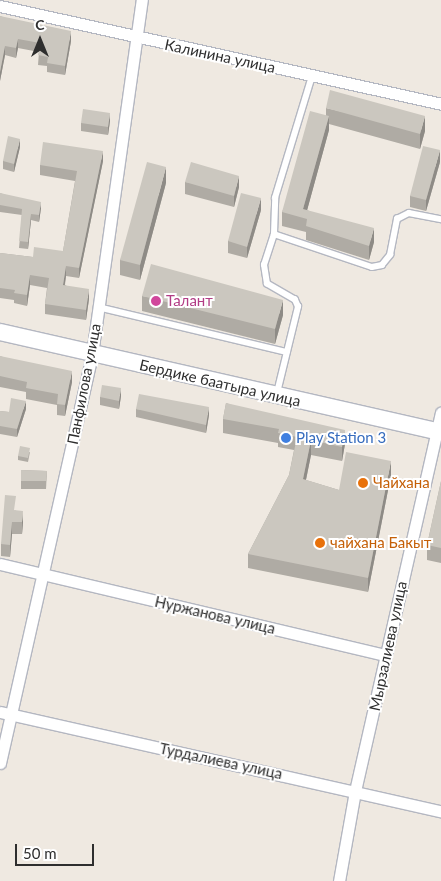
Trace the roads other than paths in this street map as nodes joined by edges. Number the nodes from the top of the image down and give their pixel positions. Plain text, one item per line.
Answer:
1 (142, 0) edge
2 (0, 6) edge
3 (135, 37) junction
4 (312, 76) junction
5 (441, 104) edge
6 (441, 218) edge
7 (274, 234) junction
8 (98, 307) junction
9 (0, 332) edge
10 (287, 352) junction
11 (92, 354) junction
12 (276, 396) junction
13 (441, 413) edge
14 (439, 432) edge
15 (0, 564) edge
16 (44, 574) junction
17 (386, 655) junction
18 (0, 712) edge
19 (12, 715) junction
20 (0, 763) edge
21 (355, 791) junction
22 (441, 811) edge
23 (338, 881) edge

1 - 3 street, Панфилова улица
2 - 3 street, Калинина улица
3 - 4 street, Калинина улица
3 - 8 street, Панфилова улица
4 - 5 street, Калинина улица
4 - 7 lane
6 - 7 lane
7 - 10 lane
8 - 10 lane
8 - 11 street, Панфилова улица
9 - 11 street, Бердике баатыра улица
10 - 12 lane
11 - 12 street, Бердике баатыра улица
11 - 16 street, Панфилова улица
12 - 14 street, Бердике баатыра улица
13 - 14 street, Мырзалиева улица
14 - 17 street, Мырзалиева улица
15 - 16 street, Нуржанова улица
16 - 17 street, Нуржанова улица
16 - 19 street, Панфилова улица
17 - 21 street, Мырзалиева улица
18 - 19 street, Турдалиева улица
19 - 20 street, Панфилова улица
19 - 21 street, Турдалиева улица
21 - 22 street, Турдалиева улица
21 - 23 street, Мырзалиева улица

